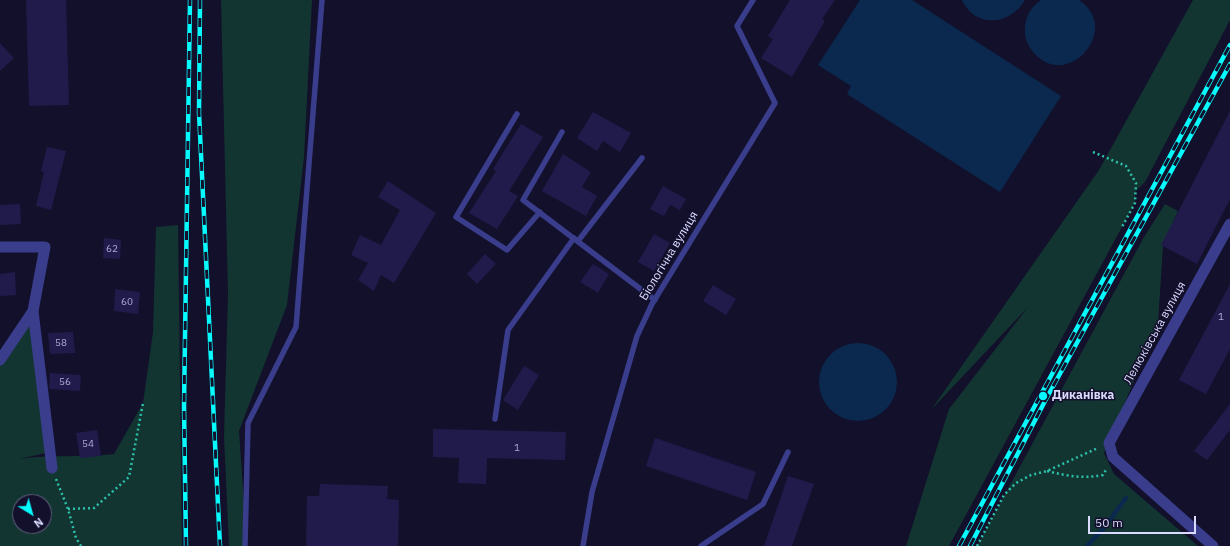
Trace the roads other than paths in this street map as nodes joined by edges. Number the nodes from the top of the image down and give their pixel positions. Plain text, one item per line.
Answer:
1 (322, 0) edge
2 (753, 0) edge
3 (517, 114) dead end
4 (562, 132) dead end
5 (642, 158) dead end
6 (540, 212) junction
7 (1230, 224) edge
8 (576, 239) junction
9 (0, 247) edge
10 (655, 300) junction
11 (33, 312) junction
12 (0, 360) edge
13 (494, 419) dead end
14 (788, 452) dead end
15 (52, 468) road end
16 (245, 546) edge
17 (583, 546) edge
18 (701, 546) edge
19 (1213, 546) edge

1 - 16 lane
2 - 10 lane, Біологічна вулиця
3 - 6 lane
4 - 6 lane
5 - 8 lane
6 - 8 lane
7 - 19 street, Лелюківська вулиця
8 - 10 lane
8 - 13 lane
9 - 11 street
10 - 17 lane, Біологічна вулиця
11 - 12 street
11 - 15 street
14 - 18 lane

